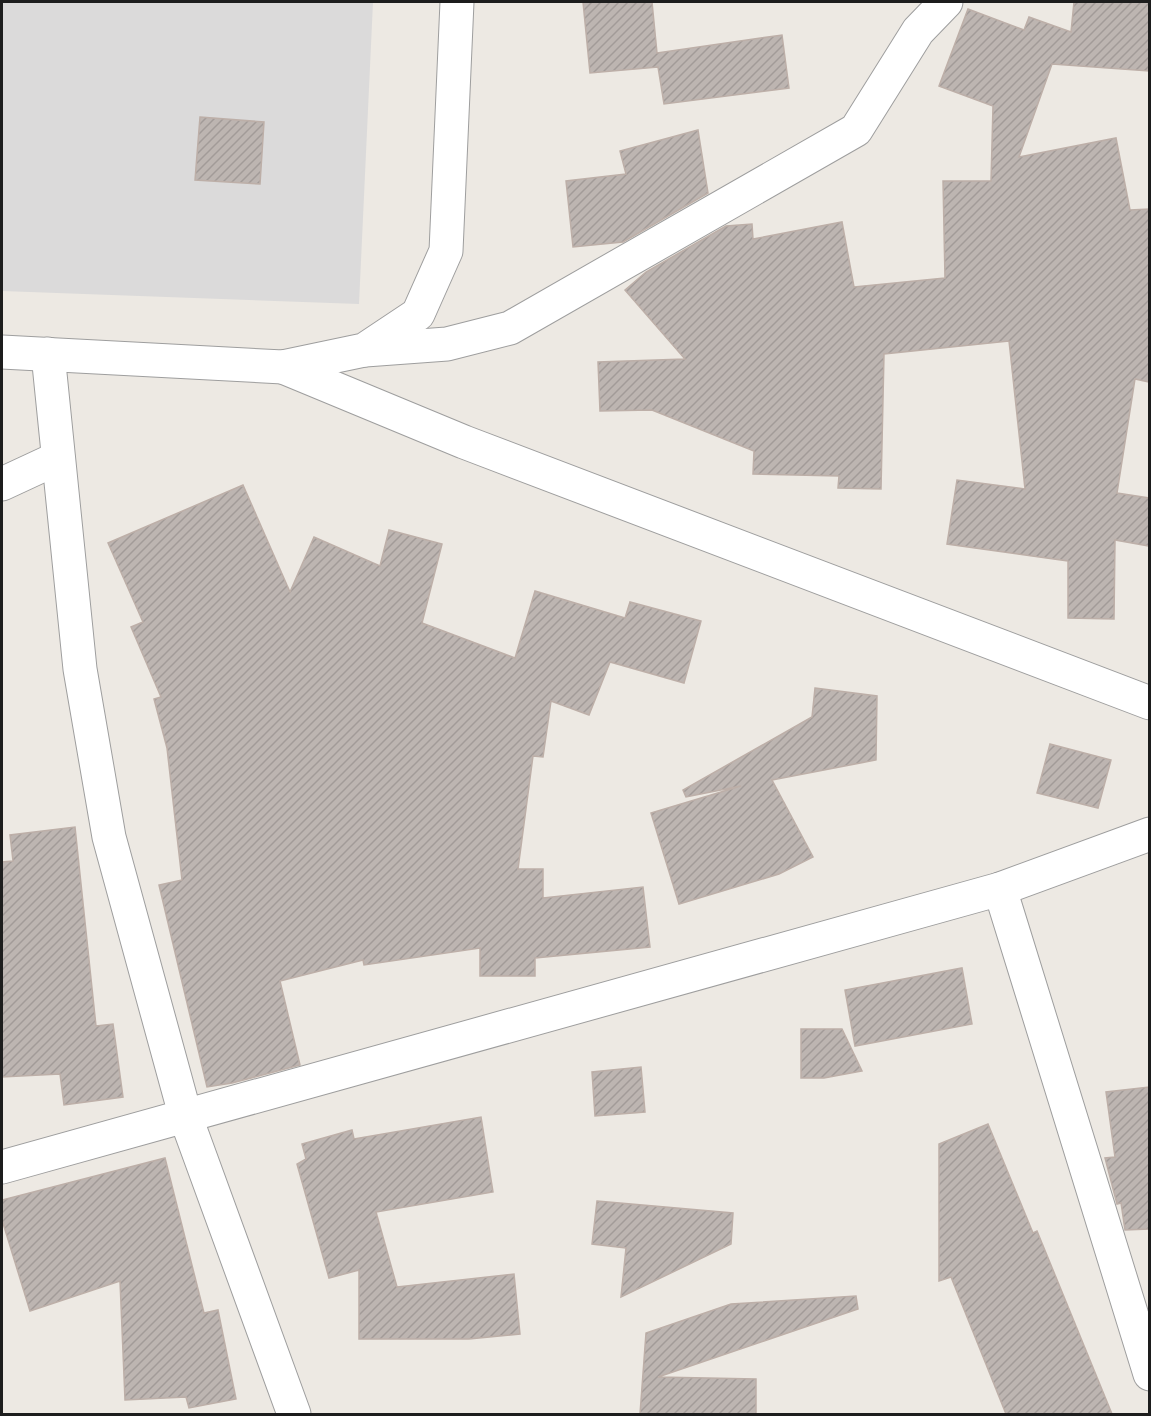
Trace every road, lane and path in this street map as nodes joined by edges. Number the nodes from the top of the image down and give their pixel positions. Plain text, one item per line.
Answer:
1 (457, 2) edge
2 (946, 2) edge
3 (364, 350) junction
4 (2, 352) edge
5 (48, 354) junction
6 (283, 367) junction
7 (58, 458) junction
8 (2, 484) edge
9 (1149, 702) edge
10 (1149, 834) edge
11 (1000, 890) junction
12 (186, 1118) junction
13 (2, 1167) edge
14 (1149, 1374) edge
15 (294, 1414) edge

1 - 3 street
2 - 3 street
3 - 6 street
4 - 5 street
5 - 6 street
5 - 7 street
6 - 9 street
7 - 8 street
7 - 12 street
10 - 11 street
11 - 12 street
11 - 14 street
12 - 13 street
12 - 15 street

